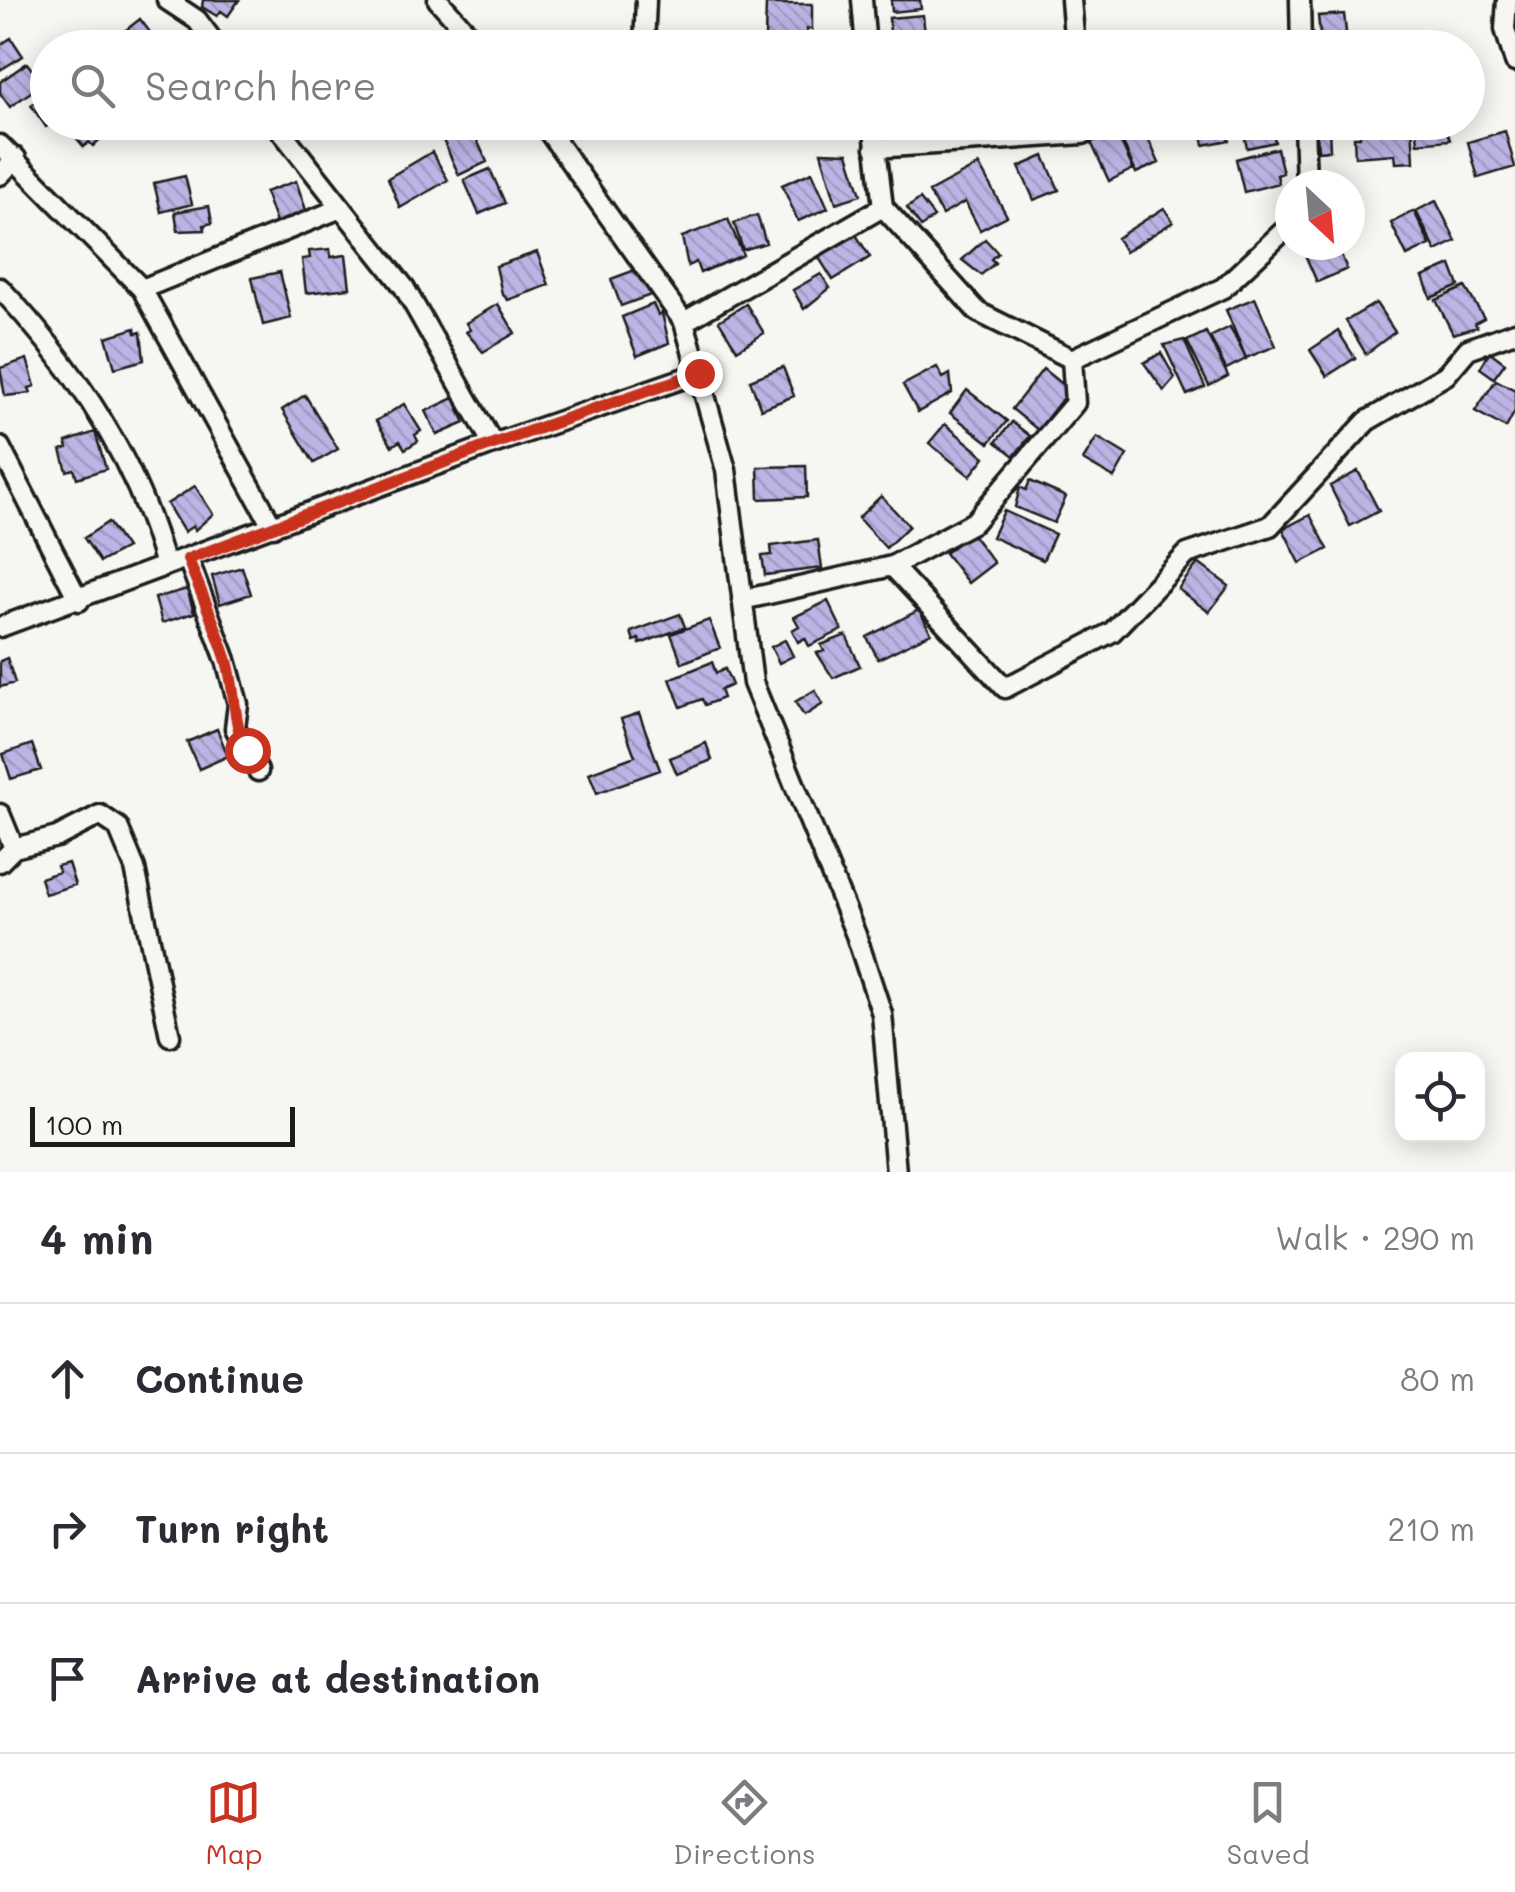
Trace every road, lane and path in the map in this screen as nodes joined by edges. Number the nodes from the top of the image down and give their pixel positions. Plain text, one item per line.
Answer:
1 (167, 0) edge
2 (438, 0) edge
3 (646, 0) edge
4 (862, 0) edge
5 (1071, 0) edge
6 (1300, 0) edge
7 (1508, 0) edge
8 (204, 30) edge
9 (465, 30) edge
10 (645, 30) edge
11 (864, 30) edge
12 (1074, 30) edge
13 (1301, 30) edge
14 (1515, 62) edge
15 (288, 140) edge
16 (555, 140) edge
17 (875, 140) edge
18 (994, 140) edge
19 (1305, 140) edge
20 (0, 145) edge
21 (876, 148) junction
22 (16, 158) junction
23 (1306, 170) edge
24 (0, 175) edge
25 (883, 207) junction
26 (342, 208) junction
27 (1275, 238) edge
28 (0, 288) edge
29 (142, 290) junction
30 (684, 322) junction
31 (1515, 332) edge
32 (1072, 359) junction
33 (699, 373) junction
34 (493, 444) junction
35 (0, 447) edge
36 (273, 527) junction
37 (188, 559) junction
38 (164, 566) junction
39 (892, 566) junction
40 (742, 600) junction
41 (79, 602) junction
42 (0, 628) edge
43 (258, 771) dead end
44 (0, 814) edge
45 (14, 848) junction
46 (0, 862) edge
47 (170, 1036) dead end
48 (896, 1172) edge

1 - 8 street
2 - 9 street
3 - 10 street
4 - 11 street
5 - 12 street
6 - 13 street
7 - 14 street
15 - 26 street
16 - 30 street
17 - 21 street
18 - 21 street
19 - 23 street
20 - 22 street
21 - 25 street
22 - 24 street
22 - 29 street
25 - 30 street
25 - 32 street
26 - 29 street
26 - 34 street
27 - 32 street
28 - 38 street
29 - 36 street
30 - 33 street
31 - 39 street
32 - 39 street
33 - 34 street
33 - 40 street
34 - 36 street
35 - 41 street
36 - 37 street
37 - 38 street
37 - 43 street
38 - 41 street
39 - 40 street
40 - 48 street
41 - 42 street
44 - 45 street
45 - 46 street
45 - 47 street

